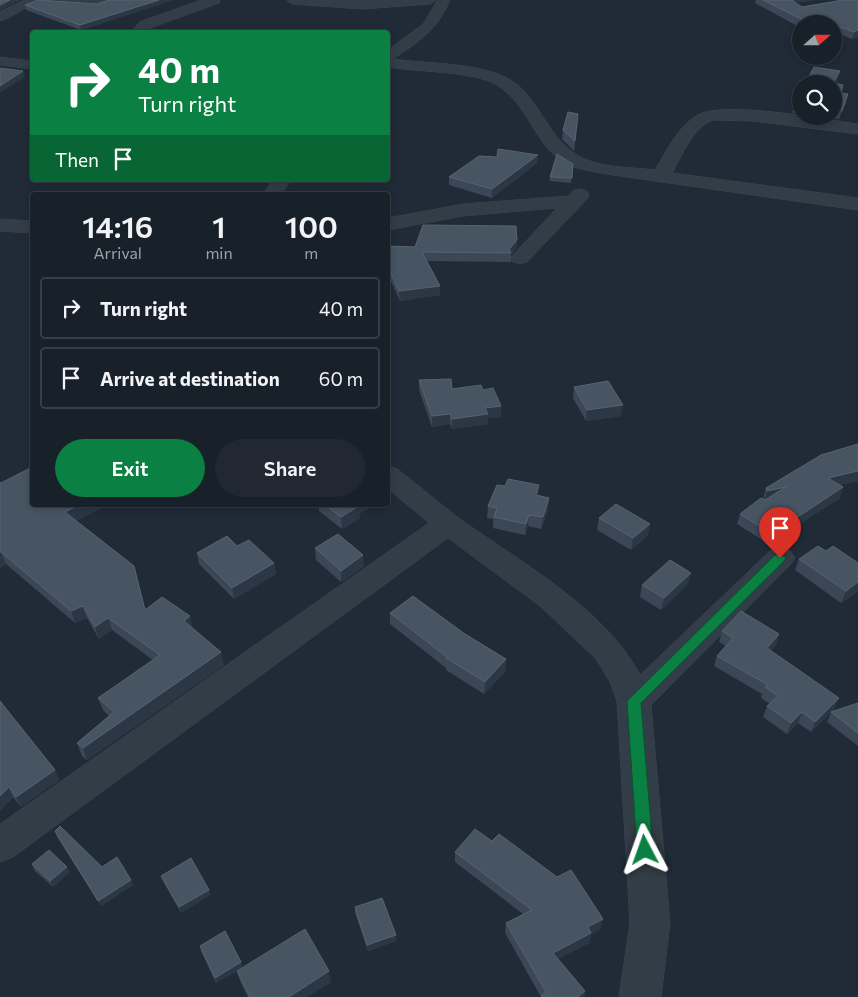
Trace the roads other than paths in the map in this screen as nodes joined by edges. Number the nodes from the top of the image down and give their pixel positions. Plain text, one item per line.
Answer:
1 (35, 0) edge
2 (41, 0) edge
3 (106, 0) edge
4 (214, 0) edge
5 (293, 0) edge
6 (430, 0) edge
7 (444, 0) edge
8 (0, 17) edge
9 (139, 30) edge
10 (390, 55) edge
11 (0, 60) edge
12 (390, 63) edge
13 (30, 65) edge
14 (858, 130) edge
15 (606, 169) junction
16 (660, 177) junction
17 (575, 201) junction
18 (858, 204) edge
19 (390, 224) edge
20 (0, 225) edge
21 (30, 227) edge
22 (520, 258) dead end
23 (390, 478) edge
24 (448, 524) junction
25 (780, 558) dead end
26 (634, 701) junction
27 (0, 845) edge
28 (640, 997) edge

1 - 8 street
2 - 3 street
4 - 9 street
5 - 6 street
7 - 10 street
11 - 13 street
12 - 15 street
14 - 16 street
15 - 16 street
15 - 17 street
16 - 18 street
17 - 19 street
17 - 22 street
20 - 21 street
23 - 24 street
24 - 26 street
24 - 27 street
25 - 26 street
26 - 28 street

